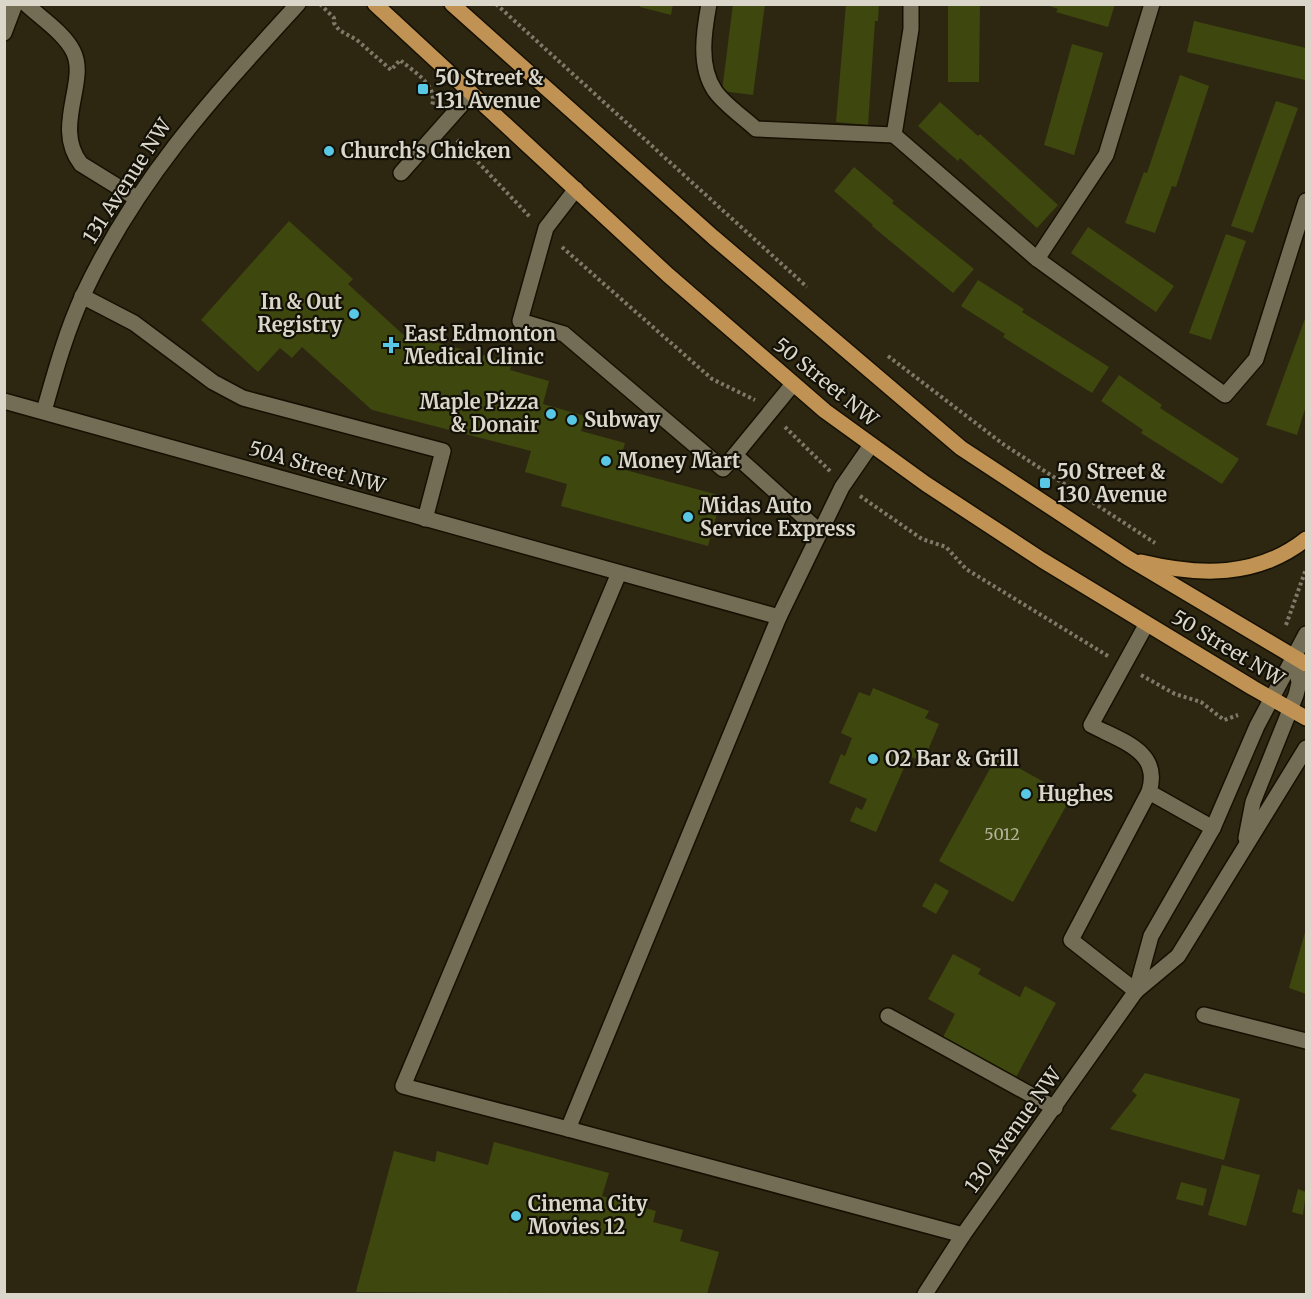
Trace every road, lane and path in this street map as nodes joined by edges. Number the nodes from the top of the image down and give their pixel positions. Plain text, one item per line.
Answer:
1 (15, 4) edge
2 (27, 4) edge
3 (298, 4) edge
4 (320, 4) edge
5 (375, 4) edge
6 (452, 4) edge
7 (496, 4) edge
8 (709, 4) edge
9 (911, 4) edge
10 (1152, 4) edge
11 (4, 33) edge
12 (471, 94) junction
13 (443, 126) junction
14 (894, 135) junction
15 (401, 173) dead end
16 (576, 189) junction
17 (136, 198) junction
18 (1306, 201) edge
19 (544, 232) junction
20 (1037, 259) junction
21 (815, 295) dead end
22 (82, 296) junction
23 (884, 353) dead end
24 (793, 384) junction
25 (4, 401) edge
26 (44, 411) junction
27 (770, 412) junction
28 (871, 445) junction
29 (735, 455) junction
30 (844, 485) junction
31 (425, 519) junction
32 (819, 531) junction
33 (1306, 538) edge
34 (1160, 546) dead end
35 (1128, 558) junction
36 (1306, 569) edge
37 (619, 573) junction
38 (778, 617) junction
39 (1146, 625) junction
40 (1274, 625) dead end
41 (1286, 625) junction
42 (1306, 634) edge
43 (1300, 661) edge
44 (1123, 665) junction
45 (1271, 699) junction
46 (1290, 709) junction
47 (1238, 715) dead end
48 (1306, 718) edge
49 (1306, 748) edge
50 (1149, 792) junction
51 (1213, 828) junction
52 (1244, 850) junction
53 (1137, 991) junction
54 (1204, 1015) dead end
55 (888, 1016) dead end
56 (1306, 1041) edge
57 (1055, 1107) junction
58 (568, 1129) junction
59 (963, 1235) junction
60 (925, 1294) edge

1 - 11 street
2 - 17 street
3 - 17 street, 131 Avenue NW
4 - 13 path
5 - 12 main road, 50 Street NW
6 - 35 main road, 50 Street NW
7 - 21 path
8 - 14 street
9 - 14 street
10 - 20 street
12 - 13 street
12 - 16 main road, 50 Street NW
13 - 15 street
13 - 19 path
14 - 20 street
16 - 19 street
16 - 24 main road, 50 Street NW
17 - 22 street, 131 Avenue NW
18 - 20 street
19 - 27 path
19 - 29 street
22 - 26 street, 131 Avenue NW
22 - 31 street
23 - 34 path
24 - 27 street
24 - 28 main road, 50 Street NW
25 - 26 street, 50A Street NW
26 - 31 street, 50A Street NW
27 - 29 street
27 - 30 path
28 - 30 street
28 - 39 main road, 50 Street NW
29 - 32 street
30 - 32 street
30 - 44 path
31 - 37 street, 50A Street NW
32 - 38 street
33 - 35 main road
35 - 43 main road, 50 Street NW
36 - 41 path
37 - 38 street, 50A Street NW
37 - 58 street
38 - 58 street
39 - 44 street
39 - 45 main road, 50 Street NW
40 - 41 path
41 - 42 path
42 - 43 street, 130 Avenue NW
43 - 45 street, 130 Avenue NW
43 - 46 street
44 - 47 path
44 - 50 street
45 - 46 main road, 50 Street NW
45 - 51 street, 130 Avenue NW
46 - 48 main road, 50 Street NW
46 - 52 street
49 - 52 street, 130 Avenue NW
50 - 51 street
50 - 53 street
51 - 53 street, 130 Avenue NW
52 - 53 street, 130 Avenue NW
53 - 57 street, 130 Avenue NW
54 - 56 street
55 - 57 street
57 - 59 street, 130 Avenue NW
58 - 59 street
59 - 60 street, 130 Avenue NW

